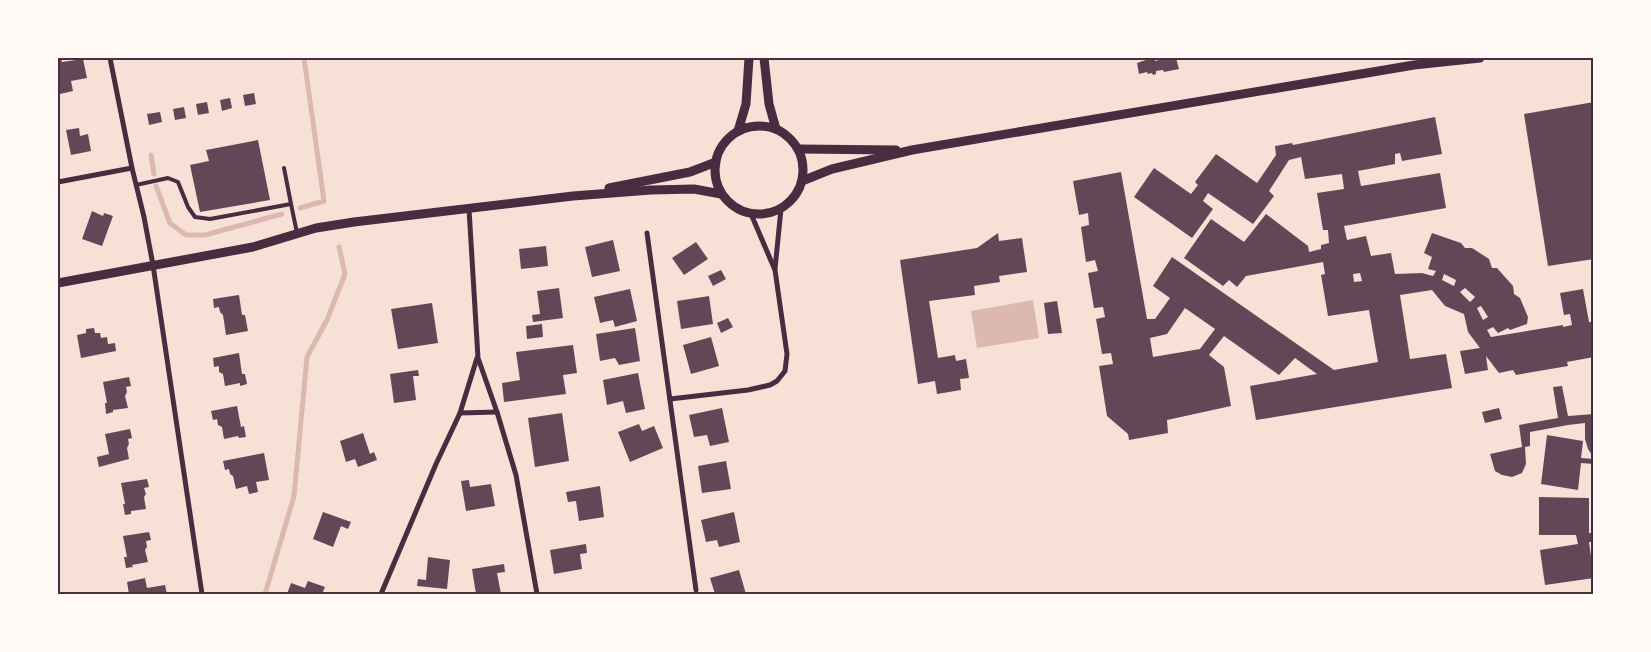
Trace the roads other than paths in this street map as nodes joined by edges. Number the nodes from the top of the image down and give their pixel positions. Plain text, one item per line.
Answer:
1 (110, 58) edge
2 (749, 58) edge
3 (764, 58) edge
4 (1480, 58) edge
5 (776, 129) junction
6 (738, 131) junction
7 (799, 150) junction
8 (912, 150) junction
9 (716, 162) junction
10 (132, 168) junction
11 (284, 168) dead end
12 (802, 181) junction
13 (58, 182) edge
14 (136, 185) junction
15 (721, 194) junction
16 (573, 196) junction
17 (291, 204) junction
18 (469, 209) junction
19 (781, 209) junction
20 (751, 214) junction
21 (647, 233) dead end
22 (297, 234) junction
23 (153, 265) junction
24 (775, 270) junction
25 (58, 283) edge
26 (478, 358) junction
27 (670, 399) junction
28 (497, 412) junction
29 (460, 413) junction
30 (696, 590) dead end
31 (202, 594) edge
32 (381, 594) edge
33 (537, 594) edge

1 - 10 street
2 - 6 street
3 - 5 street
4 - 8 street
5 - 6 street
5 - 7 street
6 - 9 street
7 - 8 street
7 - 12 street
8 - 12 street
9 - 15 street
9 - 16 street
10 - 13 street
10 - 14 street
11 - 17 lane
12 - 19 street
14 - 17 lane
14 - 23 street
15 - 16 street
15 - 20 street
16 - 18 street
17 - 22 lane
18 - 22 street
18 - 26 street
19 - 20 street
19 - 24 street
20 - 24 street
21 - 27 street
22 - 23 street
23 - 25 street
23 - 31 street
24 - 27 street
26 - 28 street
26 - 29 street
27 - 30 street
28 - 29 street
28 - 33 street
29 - 32 street

